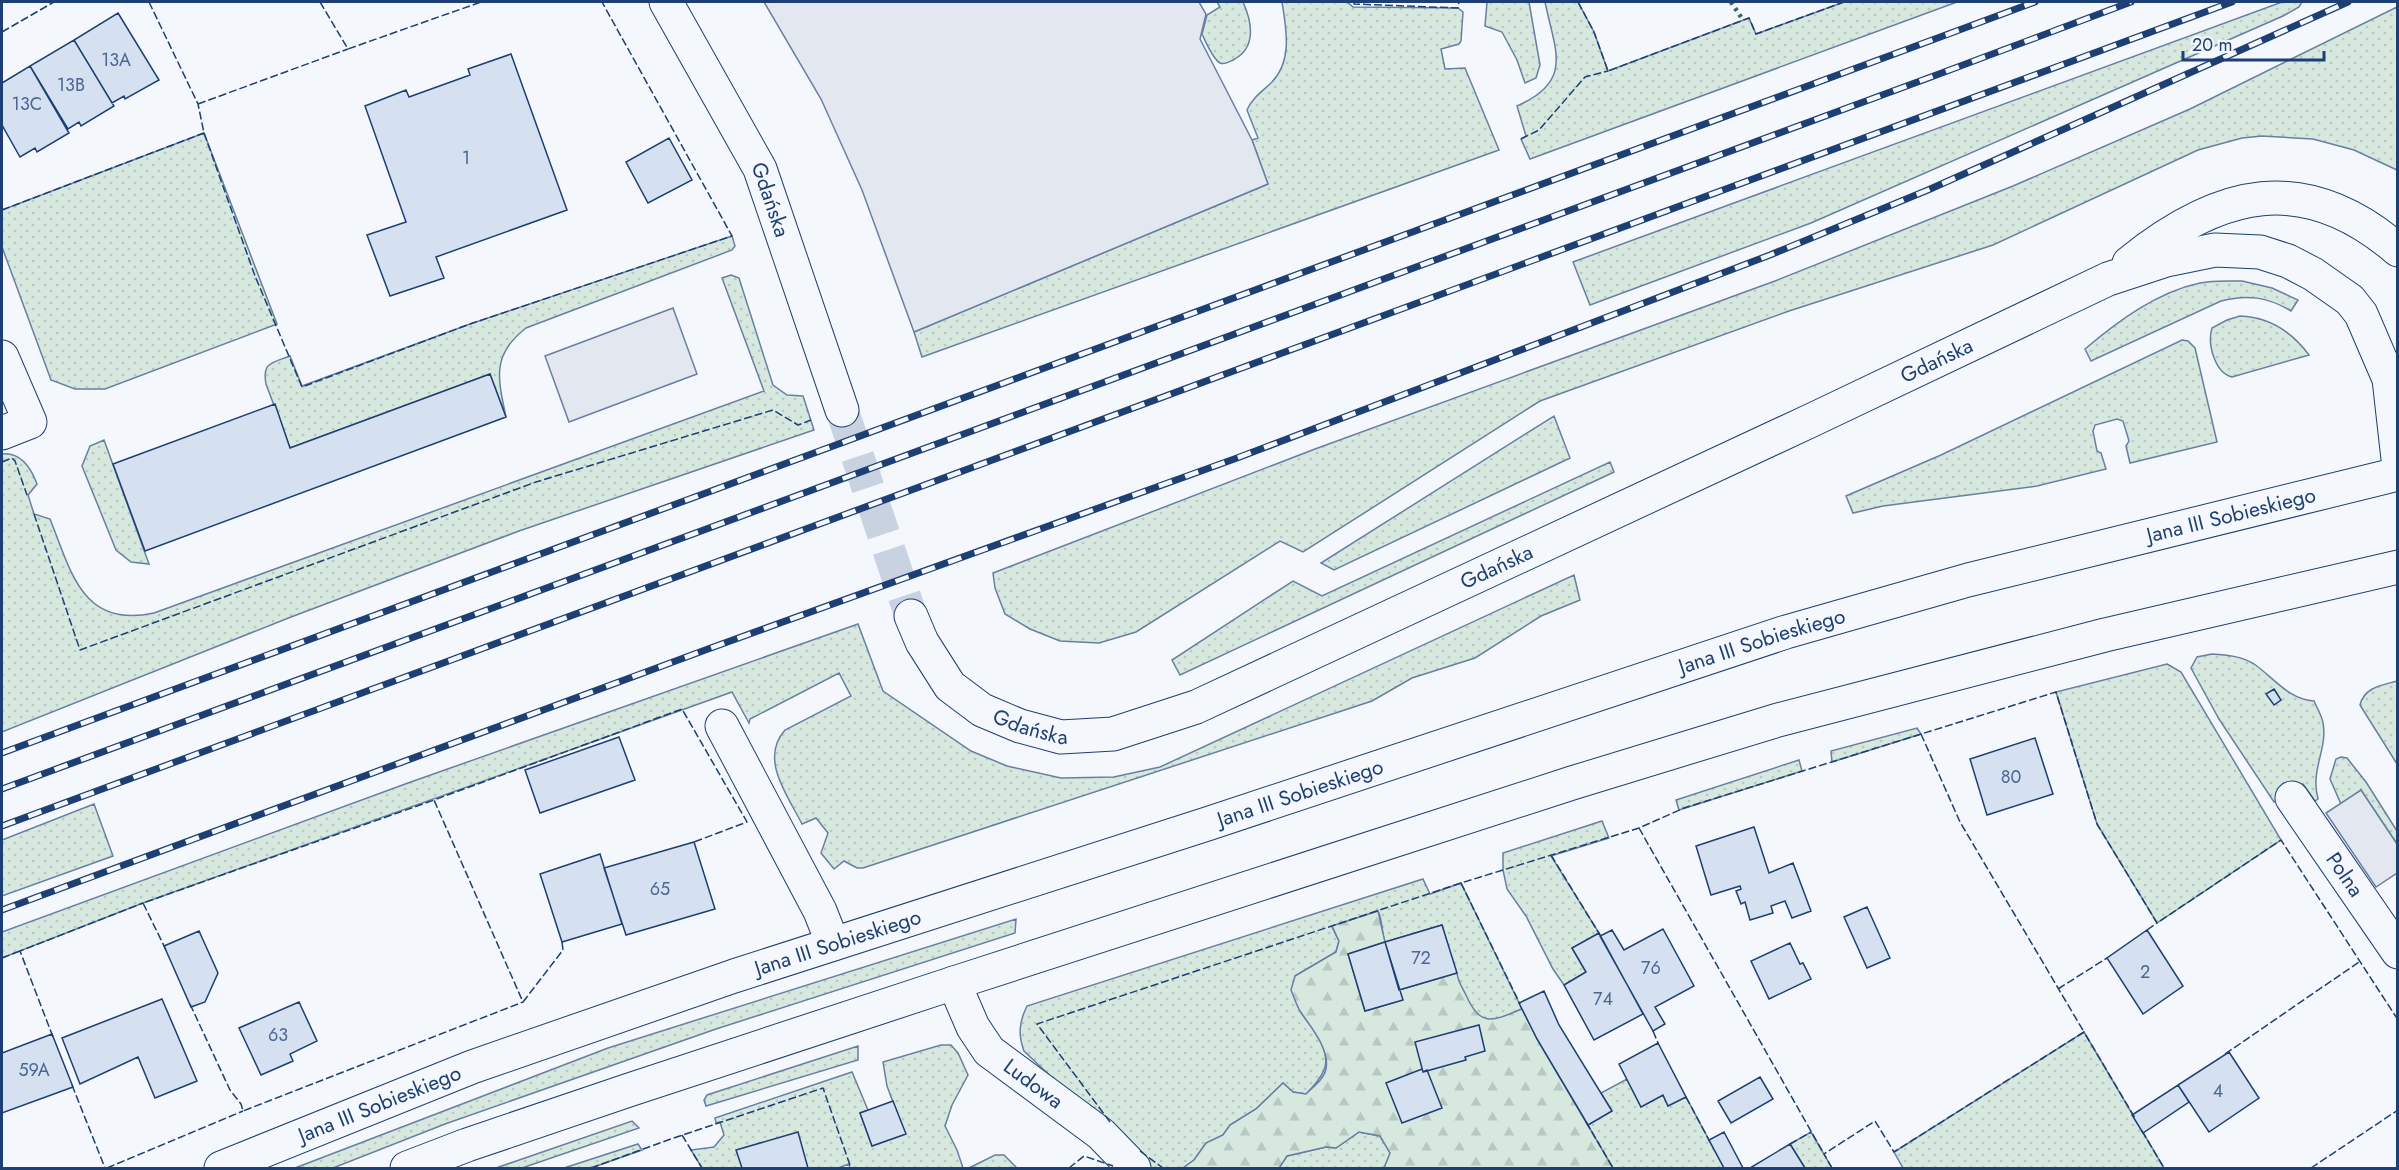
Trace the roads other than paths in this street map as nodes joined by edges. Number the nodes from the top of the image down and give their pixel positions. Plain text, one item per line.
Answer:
1 (666, 2) edge
2 (2397, 250) edge
3 (2108, 279) junction
4 (2, 357) edge
5 (842, 410) tunnel mouth
6 (16, 428) edge
7 (2397, 459) edge
8 (2397, 474) edge
9 (2397, 567) edge
10 (911, 616) tunnel mouth
11 (722, 726) dead end
12 (2292, 798) dead end
13 (833, 944) junction
14 (2397, 952) edge
15 (954, 982) junction
16 (221, 1168) edge
17 (407, 1168) edge
18 (1134, 1168) edge

1 - 5 main road, Gdańska
2 - 3 main road, Gdańska
3 - 7 main road, Gdańska
3 - 10 main road, Gdańska
4 - 6 main road
8 - 13 main road, Jana III Sobieskiego
9 - 15 main road
11 - 13 main road
12 - 14 main road, Polna
13 - 16 main road, Jana III Sobieskiego
15 - 17 main road
15 - 18 main road, Ludowa

